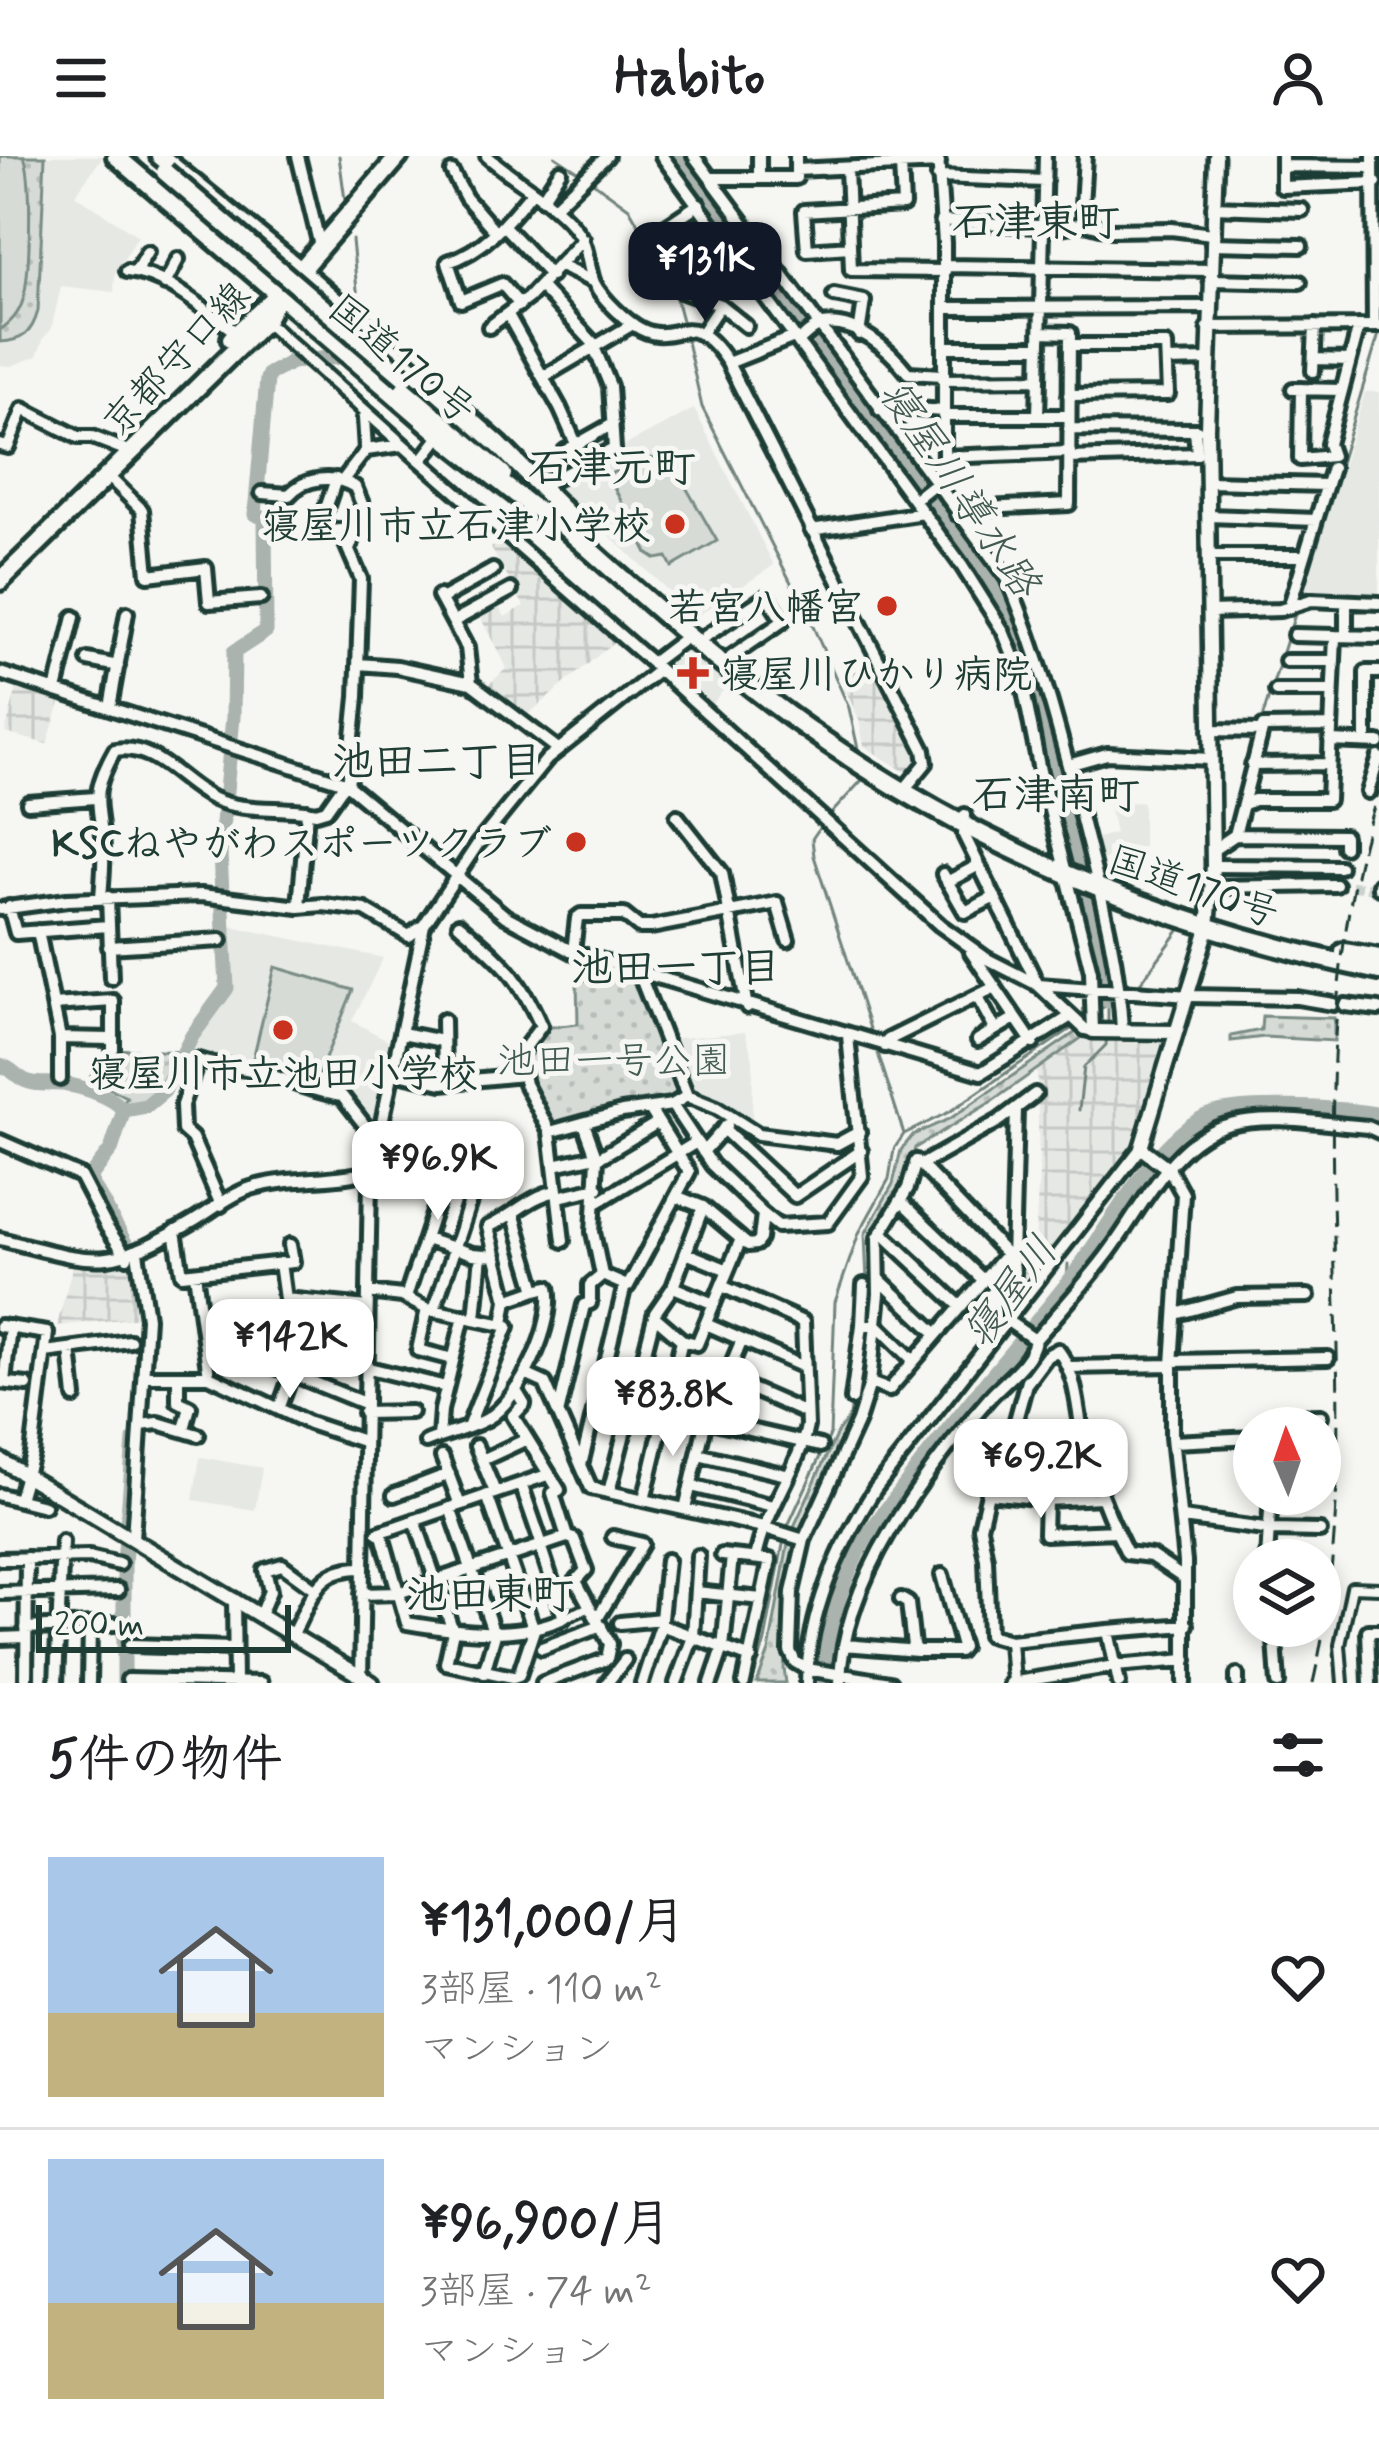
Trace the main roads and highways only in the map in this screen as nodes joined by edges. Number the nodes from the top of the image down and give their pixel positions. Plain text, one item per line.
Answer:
1 (116, 156) edge
2 (130, 156) edge
3 (146, 156) edge
4 (398, 156) edge
5 (161, 169) edge
6 (300, 270) junction
7 (279, 295) junction
8 (557, 514) junction
9 (0, 565) edge
10 (0, 580) edge
11 (697, 636) junction
12 (861, 759) junction
13 (1209, 922) junction
14 (1379, 958) edge
15 (1379, 970) edge

1 - 7 main road
2 - 5 main road
3 - 5 main road
4 - 6 main road, 国道170号
5 - 6 main road
5 - 8 main road, bridge
6 - 7 main road, 国道170号
6 - 8 main road, 国道170号
7 - 8 main road, 国道170号
7 - 9 main road, 京都守口線
7 - 10 main road, 京都守口線
8 - 11 main road, 国道170号
11 - 12 main road, 国道170号
11 - 12 main road, 国道170号
12 - 13 main road, 国道170号
13 - 14 main road, 国道170号
13 - 15 main road, 国道170号

